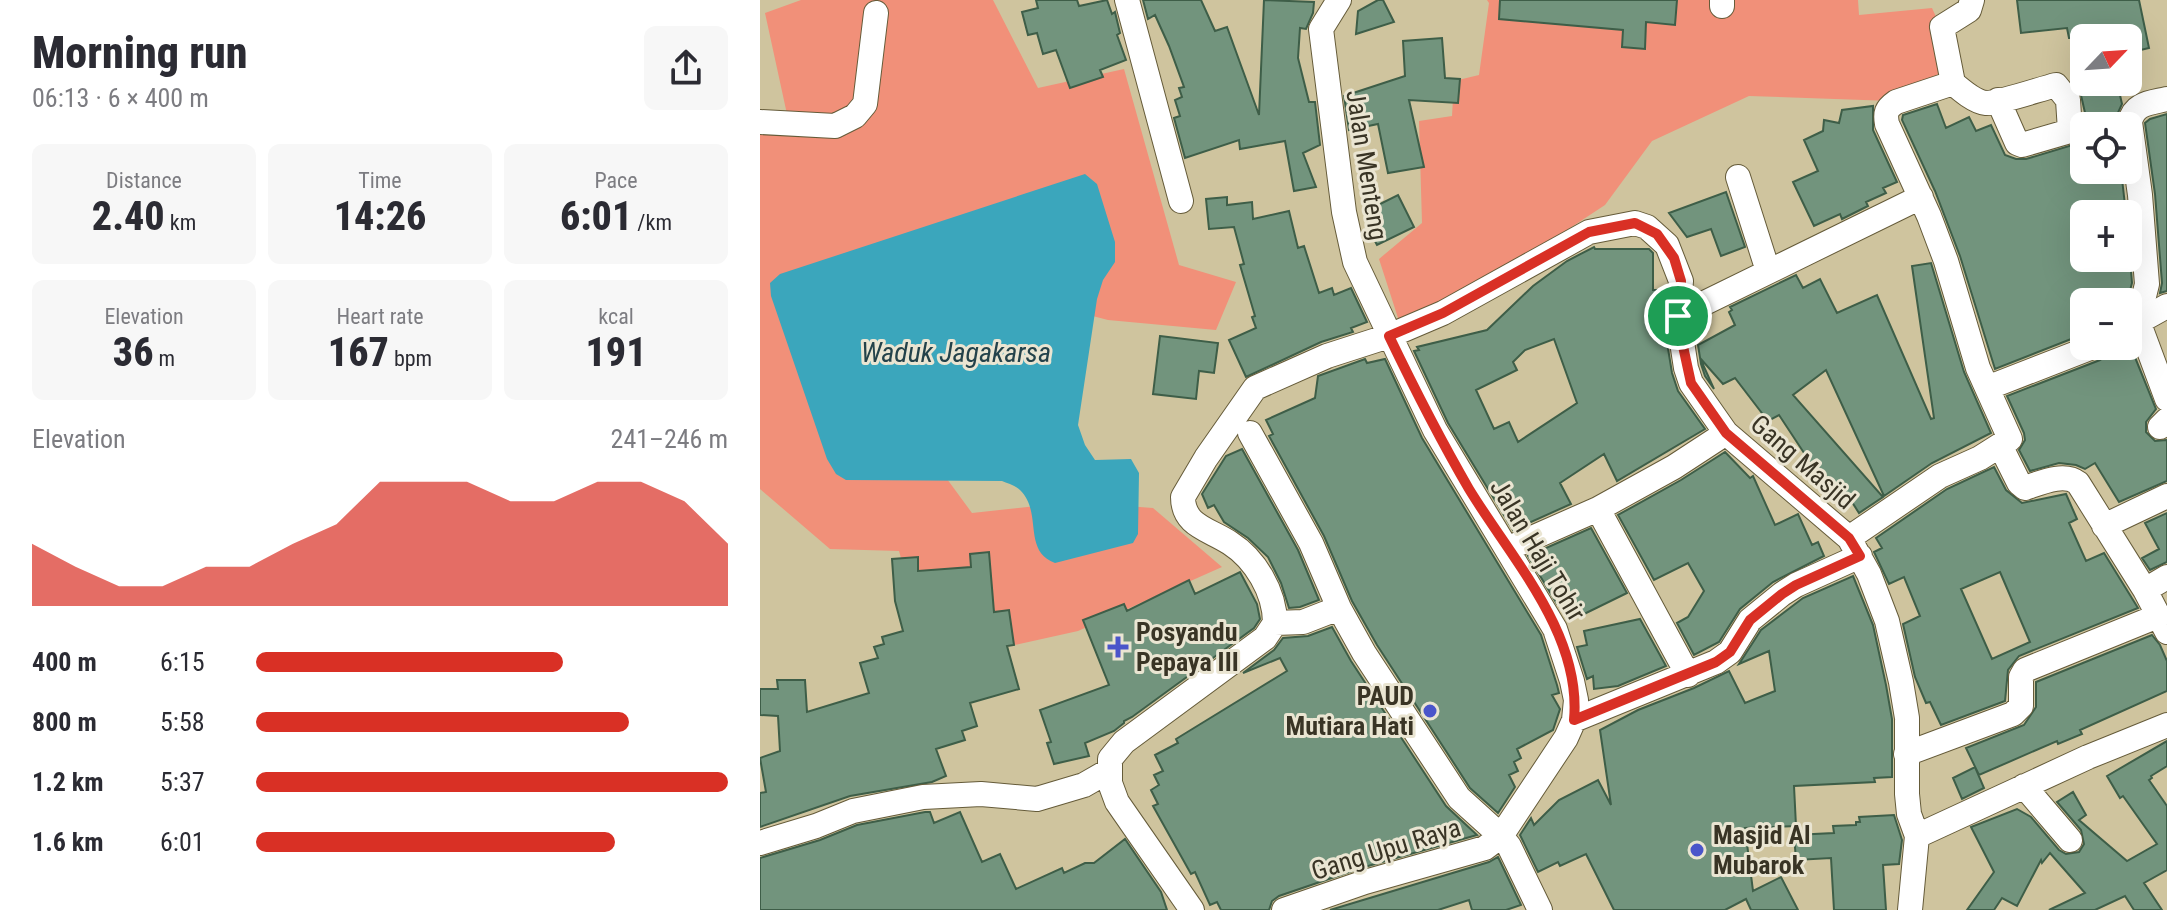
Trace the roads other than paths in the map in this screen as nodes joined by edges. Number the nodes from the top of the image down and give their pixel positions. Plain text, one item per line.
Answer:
1 (1127, 0) edge
2 (1339, 0) edge
3 (1972, 0) edge
4 (876, 13) dead end
5 (1953, 83) junction
6 (2167, 99) edge
7 (1998, 100) dead end
8 (760, 122) edge
9 (1738, 177) dead end
10 (1921, 197) junction
11 (1181, 201) dead end
12 (1768, 271) junction
13 (2142, 298) edge
14 (2167, 306) edge
15 (1678, 316) junction
16 (2142, 319) edge
17 (1389, 336) junction
18 (2142, 344) edge
19 (2070, 356) edge
20 (1987, 388) junction
21 (2167, 399) edge
22 (1250, 433) dead end
23 (1726, 433) junction
24 (2001, 447) junction
25 (2167, 496) edge
26 (1598, 509) junction
27 (2104, 526) junction
28 (1854, 547) junction
29 (1507, 549) junction
30 (2167, 577) edge
31 (2145, 590) junction
32 (1339, 608) junction
33 (1275, 623) junction
34 (2162, 624) edge
35 (1688, 675) junction
36 (1574, 720) junction
37 (2167, 725) edge
38 (1906, 754) junction
39 (1110, 770) junction
40 (2024, 786) junction
41 (1501, 836) junction
42 (1917, 836) junction
43 (2070, 840) dead end
44 (760, 843) edge
45 (1192, 910) edge
46 (1284, 910) edge
47 (1540, 910) edge
48 (1910, 910) edge

1 - 11 street
2 - 17 street, Jalan Menteng
3 - 5 street
4 - 8 street
5 - 7 street
5 - 10 street
6 - 13 street
9 - 12 street
10 - 12 street
10 - 20 street
12 - 15 street
14 - 16 street
15 - 17 street
15 - 23 street
17 - 29 street, Jalan Haji Tohir
17 - 33 street
18 - 21 street
19 - 20 street
20 - 24 street
22 - 32 street
23 - 26 street, Gang Masjid
23 - 28 street, Gang Masjid
24 - 27 street
24 - 28 street
25 - 27 street
26 - 29 street, Gang Masjid
26 - 35 street
27 - 31 street
28 - 35 street
28 - 38 street, Gang Masjid
29 - 36 street, Jalan Haji Tohir
30 - 31 street
31 - 34 street
32 - 33 street
32 - 41 street
33 - 39 street
34 - 38 street
35 - 36 street
36 - 41 street
37 - 40 street
38 - 42 street, Gang Masjid
39 - 44 street
39 - 45 street
40 - 42 street
40 - 43 street
41 - 46 street, Gang Upu Raya
41 - 47 street
42 - 48 street, Gang Masjid

